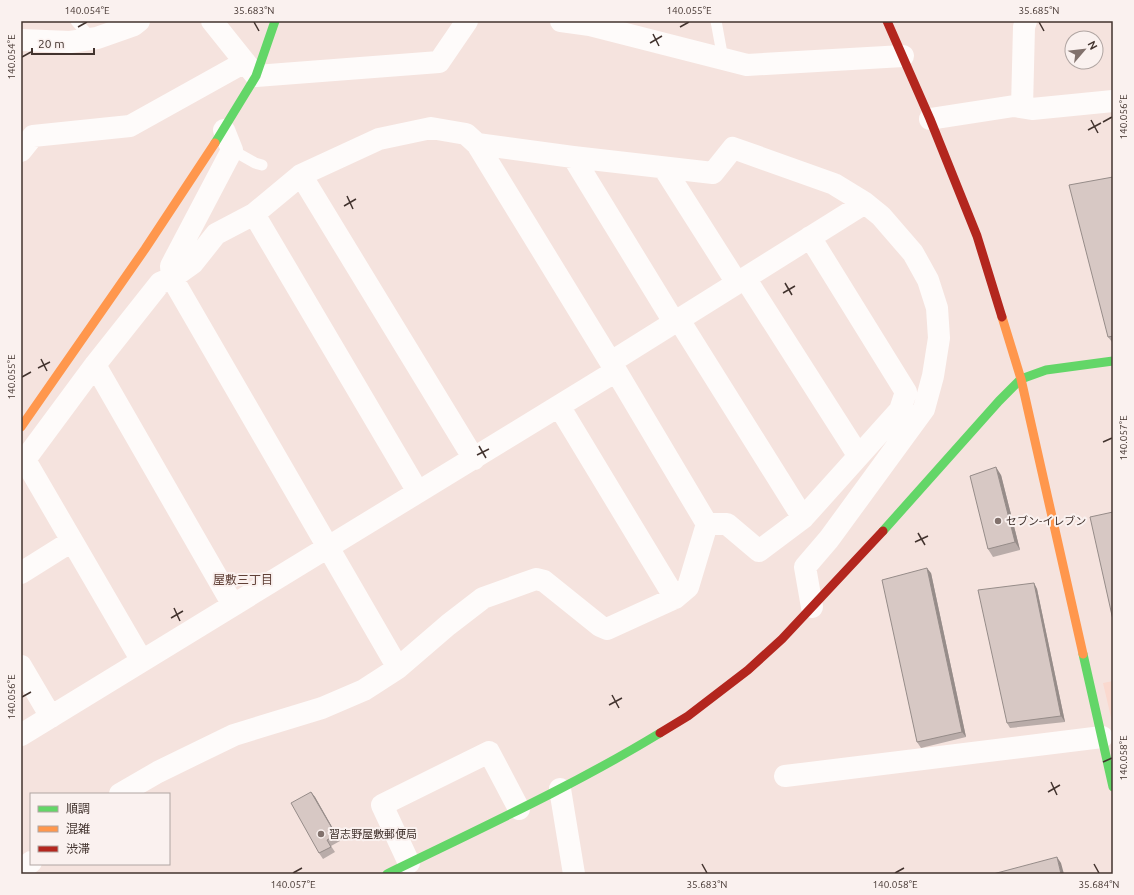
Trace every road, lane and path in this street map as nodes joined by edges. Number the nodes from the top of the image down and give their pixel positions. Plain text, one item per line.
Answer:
1 (76, 21) edge
2 (139, 21) edge
3 (212, 21) edge
4 (275, 21) edge
5 (467, 21) edge
6 (561, 21) edge
7 (716, 21) edge
8 (887, 21) edge
9 (1026, 21) edge
10 (590, 23) edge
11 (92, 39) junction
12 (21, 40) edge
13 (903, 56) junction
14 (723, 59) junction
15 (250, 69) junction
16 (1113, 101) edge
17 (1022, 107) junction
18 (930, 119) junction
19 (224, 130) junction
20 (477, 144) junction
21 (232, 150) junction
22 (21, 151) edge
23 (573, 158) junction
24 (262, 165) dead end
25 (664, 168) junction
26 (301, 175) junction
27 (865, 203) junction
28 (254, 214) junction
29 (810, 237) junction
30 (172, 278) junction
31 (741, 281) junction
32 (677, 321) junction
33 (1113, 361) edge
34 (95, 365) junction
35 (614, 366) junction
36 (1021, 379) junction
37 (559, 406) junction
38 (21, 427) edge
39 (858, 455) junction
40 (474, 459) junction
41 (23, 462) edge
42 (418, 492) junction
43 (802, 518) junction
44 (706, 524) junction
45 (72, 541) junction
46 (328, 547) junction
47 (21, 573) edge
48 (675, 598) junction
49 (233, 605) junction
50 (812, 607) junction
51 (142, 661) junction
52 (21, 666) edge
53 (398, 668) junction
54 (51, 717) junction
55 (21, 735) edge
56 (1102, 737) junction
57 (784, 776) dead end
58 (1113, 787) edge
59 (560, 789) junction
60 (122, 793) edge
61 (519, 809) junction
62 (30, 863) edge
63 (409, 863) junction
64 (21, 870) edge
65 (387, 874) edge
66 (574, 874) edge

1 - 11 lane
2 - 11 street
3 - 15 street
4 - 15 street
5 - 15 street
6 - 10 street
7 - 14 lane
8 - 13 street
9 - 17 street
10 - 14 street
11 - 12 street
13 - 14 street
13 - 18 street
15 - 19 street
15 - 22 street
16 - 17 street
17 - 18 street
18 - 36 street
19 - 21 street
19 - 38 street
20 - 23 street
20 - 26 street
20 - 35 street
21 - 24 lane
21 - 30 street
23 - 25 street
23 - 32 street
25 - 27 street
25 - 31 street
26 - 28 street
26 - 40 street
27 - 29 street
27 - 50 street
28 - 30 street
28 - 42 street
29 - 31 street
29 - 39 street
30 - 34 street
30 - 46 street
31 - 32 street
31 - 39 street
32 - 35 street
32 - 43 street
33 - 36 street
34 - 41 street
34 - 49 street
35 - 37 street
35 - 44 street
36 - 50 street
36 - 56 street
37 - 40 street
37 - 48 street
39 - 43 street
40 - 42 street
41 - 45 street
42 - 46 street
43 - 44 street
44 - 48 street
45 - 47 street
45 - 51 street
46 - 49 street
46 - 53 street
48 - 53 street
49 - 51 street
50 - 59 street
51 - 54 street
52 - 54 street
53 - 60 street
54 - 55 street
56 - 57 street
56 - 58 street
59 - 61 street
59 - 66 street
61 - 63 street
61 - 63 street
62 - 64 street
63 - 65 street

